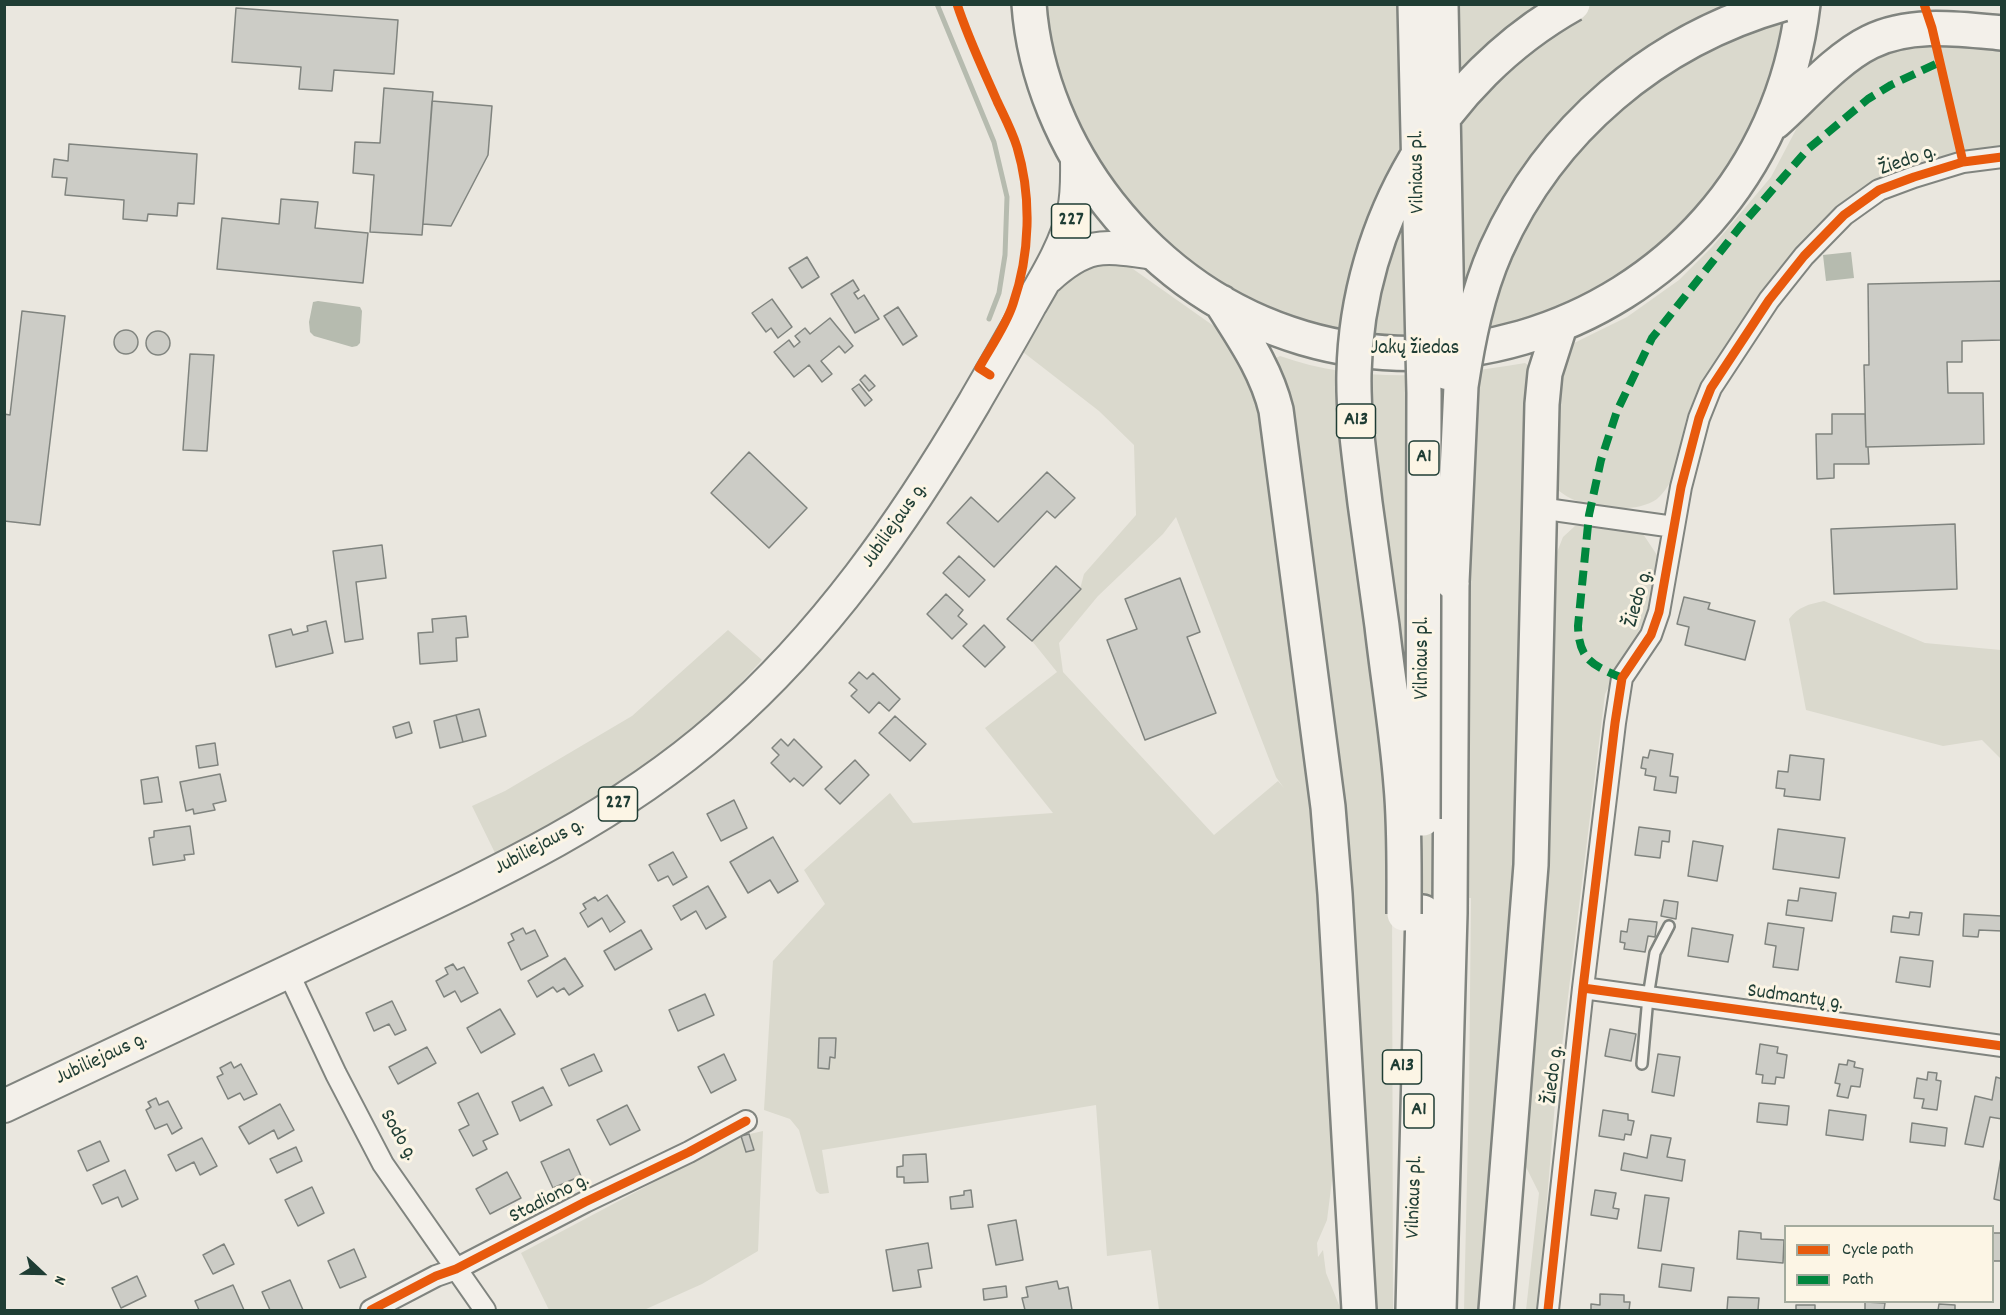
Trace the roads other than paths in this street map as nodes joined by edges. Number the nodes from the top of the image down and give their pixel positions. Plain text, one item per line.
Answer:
1 (1415, 4) edge
2 (1441, 4) edge
3 (1573, 4) edge
4 (1783, 4) edge
5 (1803, 4) edge
6 (1027, 6) edge
7 (2001, 33) edge
8 (1769, 127) junction
9 (1077, 157) junction
10 (2001, 157) edge
11 (1154, 253) junction
12 (1045, 279) junction
13 (1221, 302) junction
14 (1560, 326) junction
15 (1539, 508) junction
16 (1674, 527) junction
17 (1452, 582) junction
18 (1426, 913) junction
19 (1670, 926) dead end
20 (288, 972) junction
21 (1583, 988) junction
22 (1648, 997) junction
23 (2001, 1046) edge
24 (1642, 1064) dead end
25 (4, 1106) edge
26 (746, 1121) dead end
27 (1351, 1171) junction
28 (1343, 1220) dead end
29 (456, 1269) junction
30 (1353, 1301) edge
31 (371, 1311) edge
32 (485, 1311) edge
33 (1354, 1311) edge
34 (1399, 1311) edge
35 (1413, 1311) edge
36 (1439, 1311) edge
37 (1496, 1311) edge
38 (1548, 1311) edge

1 - 18 highway, Vilniaus pl. / A1, bridge
2 - 17 highway, Vilniaus pl. / A1, bridge
3 - 18 highway, A13, bridge
4 - 17 highway, bridge
5 - 8 highway, Jakų žiedas
6 - 9 highway, Jakų žiedas
7 - 8 highway
8 - 14 highway, Jakų žiedas
9 - 11 highway, Jakų žiedas
9 - 12 main road, 227
10 - 16 street, Žiedo g.
11 - 12 main road, 227
11 - 13 highway, Jakų žiedas
12 - 20 main road, Jubiliejaus g. / 227
13 - 14 highway, Jakų žiedas
13 - 27 highway
14 - 15 highway
15 - 16 street
15 - 37 highway
16 - 21 street, Žiedo g.
17 - 18 highway, Vilniaus pl. / A1
18 - 34 highway, A13
18 - 35 highway, Vilniaus pl. / A1
18 - 36 highway, Vilniaus pl. / A1
19 - 22 lane
20 - 25 main road, Jubiliejaus g. / 227
20 - 29 street, Sodo g.
21 - 22 street, Sudmantų g.
21 - 38 street, Žiedo g.
22 - 23 street, Sudmantų g.
22 - 24 lane
26 - 29 street, Stadiono g.
27 - 28 lane
27 - 30 highway
29 - 31 street, Stadiono g.
29 - 32 street, Sodo g.
30 - 33 lane

